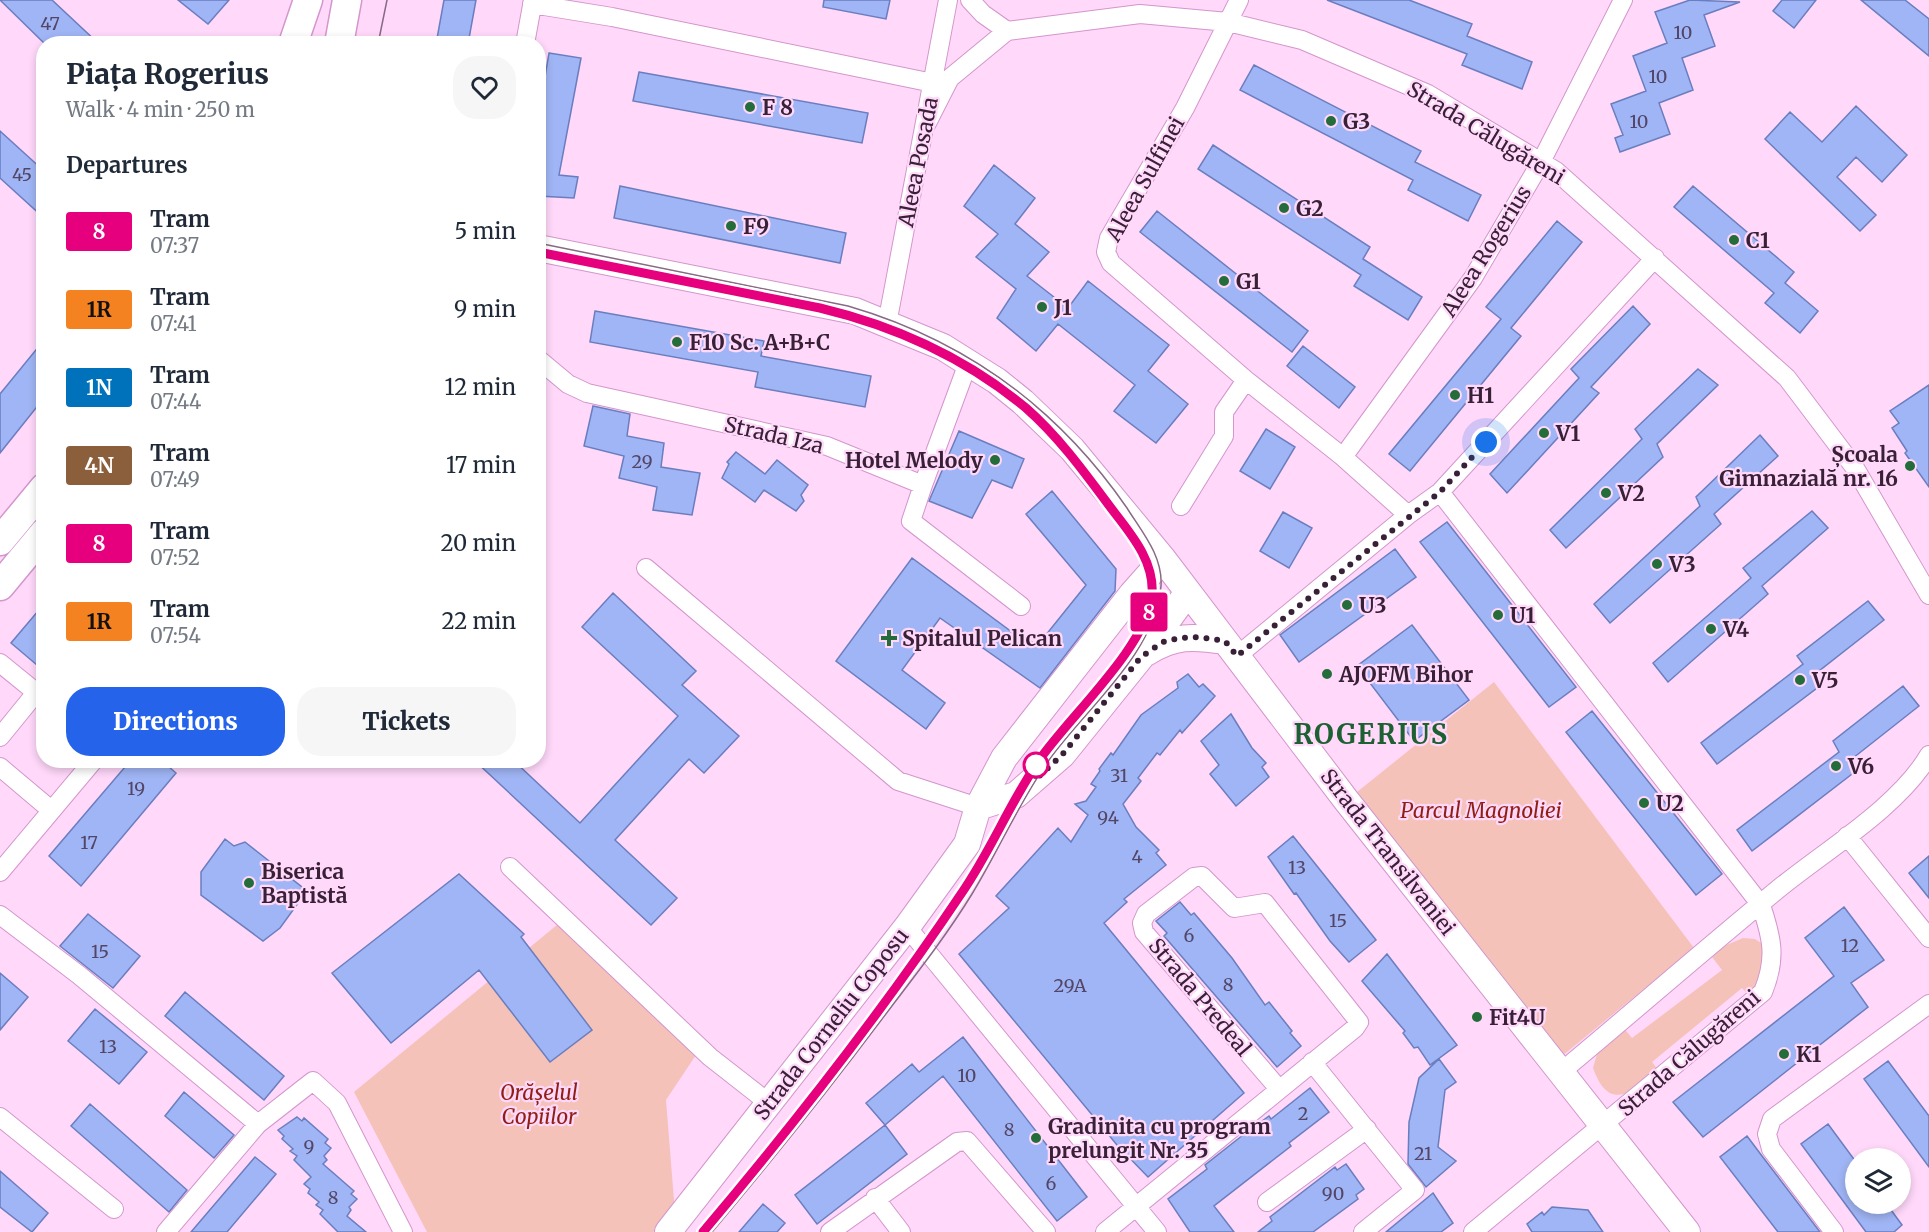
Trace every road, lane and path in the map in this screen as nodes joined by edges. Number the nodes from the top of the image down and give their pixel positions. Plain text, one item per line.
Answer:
1 (308, 0) edge
2 (323, 0) edge
3 (347, 0) edge
4 (948, 0) edge
5 (970, 0) edge
6 (1239, 0) edge
7 (1623, 0) edge
8 (533, 2) edge
9 (1228, 22) junction
10 (1007, 31) junction
11 (296, 36) edge
12 (314, 36) edge
13 (340, 36) edge
14 (527, 36) edge
15 (933, 83) junction
16 (926, 125) junction
17 (1542, 162) junction
18 (546, 250) edge
19 (1655, 258) junction
20 (887, 324) junction
21 (968, 363) junction
22 (546, 366) edge
23 (1246, 380) junction
24 (1343, 457) junction
25 (923, 485) junction
26 (1440, 492) junction
27 (36, 498) edge
28 (1181, 506) dead end
29 (1408, 515) junction
30 (0, 541) edge
31 (36, 543) edge
32 (1163, 559) junction
33 (646, 568) dead end
34 (0, 586) edge
35 (1928, 589) edge
36 (1188, 592) junction
37 (1021, 606) dead end
38 (1231, 648) junction
39 (1141, 657) junction
40 (0, 663) edge
41 (0, 737) edge
42 (1929, 755) edge
43 (0, 767) edge
44 (87, 768) edge
45 (978, 807) junction
46 (51, 810) junction
47 (1847, 836) junction
48 (510, 867) dead end
49 (0, 872) edge
50 (1761, 905) junction
51 (0, 915) edge
52 (907, 927) junction
53 (1929, 938) edge
54 (1929, 1004) edge
55 (1312, 1062) junction
56 (1561, 1072) junction
57 (1278, 1089) junction
58 (770, 1104) junction
59 (0, 1117) edge
60 (258, 1124) junction
61 (1603, 1126) junction
62 (1367, 1129) junction
63 (875, 1198) junction
64 (1267, 1202) dead end
65 (1136, 1205) junction
66 (114, 1209) dead end
67 (166, 1232) edge
68 (403, 1232) edge
69 (668, 1232) edge
70 (830, 1232) edge
71 (901, 1232) edge
72 (1046, 1232) edge
73 (1105, 1232) edge
74 (1157, 1232) edge
75 (1363, 1232) edge
76 (1473, 1232) edge
77 (1687, 1232) edge
78 (1834, 1232) edge

1 - 11 main road
2 - 12 main road
3 - 13 main road
4 - 15 street, Aleea Posada
5 - 10 street
6 - 9 street, Aleea Sulfinei
7 - 17 street, Aleea Rogerius
8 - 14 street
8 - 15 street
9 - 10 street, Strada Călugăreni
9 - 17 street, Strada Călugăreni
9 - 23 street, Aleea Sulfinei
10 - 16 street
15 - 16 street, Aleea Posada
16 - 20 street, Aleea Posada
17 - 19 street, Strada Călugăreni
17 - 24 street, Aleea Rogerius
18 - 20 main road, Strada Transilvaniei
19 - 26 street
19 - 35 street, Strada Călugăreni
20 - 21 main road, Strada Transilvaniei
21 - 25 street
21 - 32 main road, Strada Transilvaniei
22 - 25 street, Strada Iza
23 - 24 street, Aleea Sulfinei
23 - 28 street
24 - 29 street, Aleea Sulfinei
25 - 37 street
26 - 29 street
26 - 50 street
27 - 30 main road
29 - 38 street
31 - 34 main road
32 - 36 main road, Strada Transilvaniei
32 - 45 main road, Strada Corneliu Coposu
33 - 45 street
36 - 38 main road, Strada Transilvaniei
36 - 39 main road
38 - 39 main road
38 - 56 main road, Strada Transilvaniei
39 - 45 main road
40 - 41 street
42 - 47 street
43 - 46 street
44 - 46 street
45 - 52 main road, Strada Corneliu Coposu
46 - 49 street
47 - 50 street
47 - 53 street
48 - 58 street
50 - 56 street
50 - 61 street, Strada Călugăreni
51 - 60 street
52 - 58 main road, Strada Corneliu Coposu
52 - 65 street
54 - 78 street
55 - 57 street
55 - 57 street, Strada Predeal
55 - 62 street
56 - 61 main road, Strada Transilvaniei
57 - 65 street
58 - 69 main road, Strada Corneliu Coposu
59 - 66 street
60 - 67 street
60 - 68 street
61 - 76 street, Strada Călugăreni
61 - 77 main road, Strada Transilvaniei
62 - 64 street
62 - 75 street
63 - 70 street
63 - 71 street
63 - 72 street
65 - 73 street
65 - 74 street

